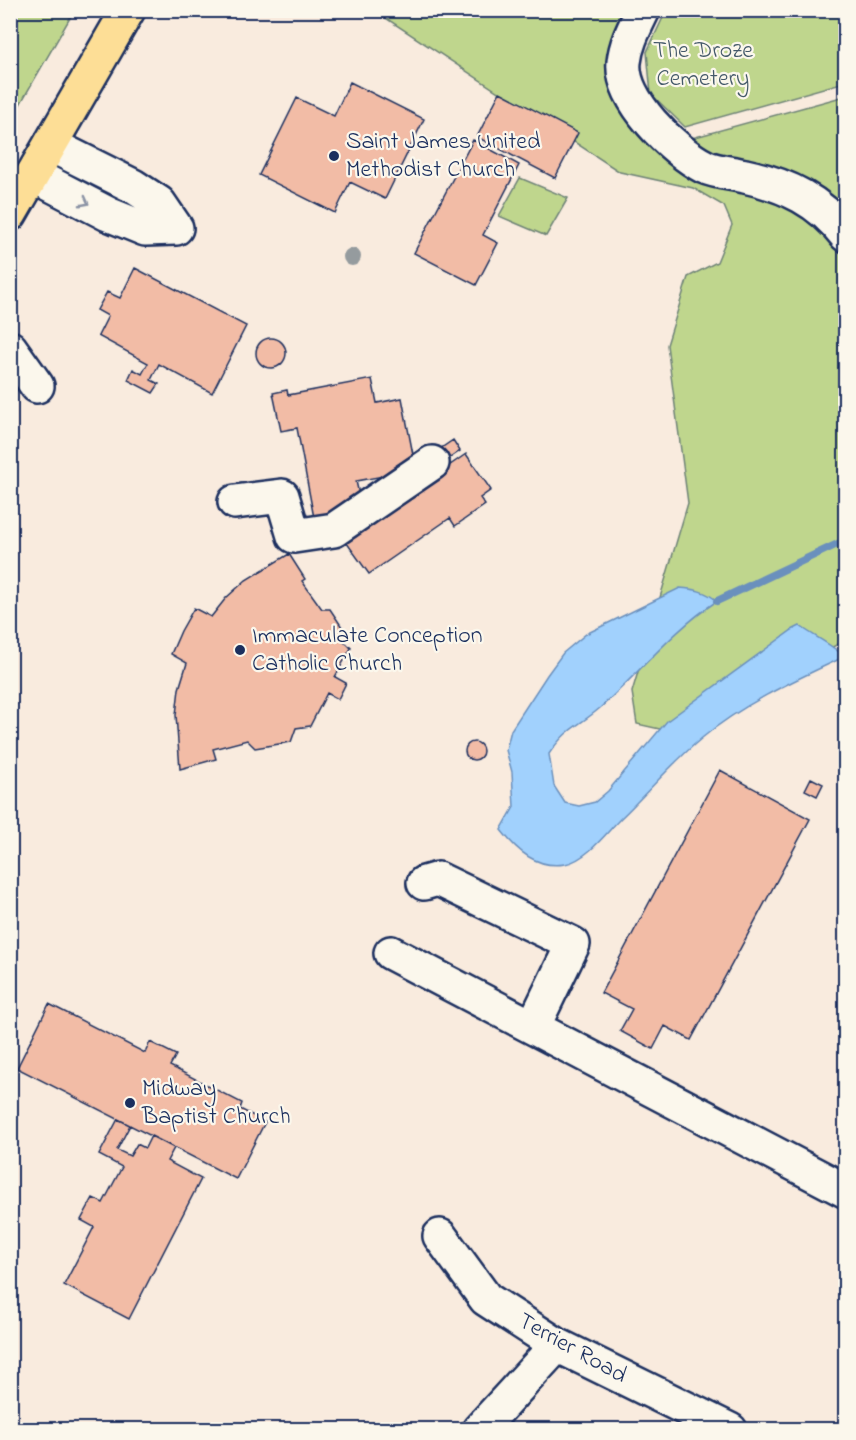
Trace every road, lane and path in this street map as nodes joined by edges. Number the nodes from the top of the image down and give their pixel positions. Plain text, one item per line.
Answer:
1 (128, 10) edge
2 (643, 10) edge
3 (51, 145) junction
4 (33, 175) junction
5 (10, 214) edge
6 (846, 235) edge
7 (10, 348) edge
8 (37, 386) dead end
9 (432, 463) dead end
10 (235, 502) dead end
11 (424, 884) dead end
12 (391, 953) dead end
13 (533, 1027) junction
14 (846, 1191) edge
15 (440, 1236) dead end
16 (557, 1345) junction
17 (479, 1430) edge
18 (730, 1430) edge

1 - 3 main road
2 - 6 street
3 - 4 main road
4 -> 3 street
4 - 5 main road
7 - 8 street
9 - 10 street
11 - 13 street
12 - 13 street
13 - 14 street
15 - 16 street, Terrier Road
16 - 17 street
16 - 18 street, Terrier Road

